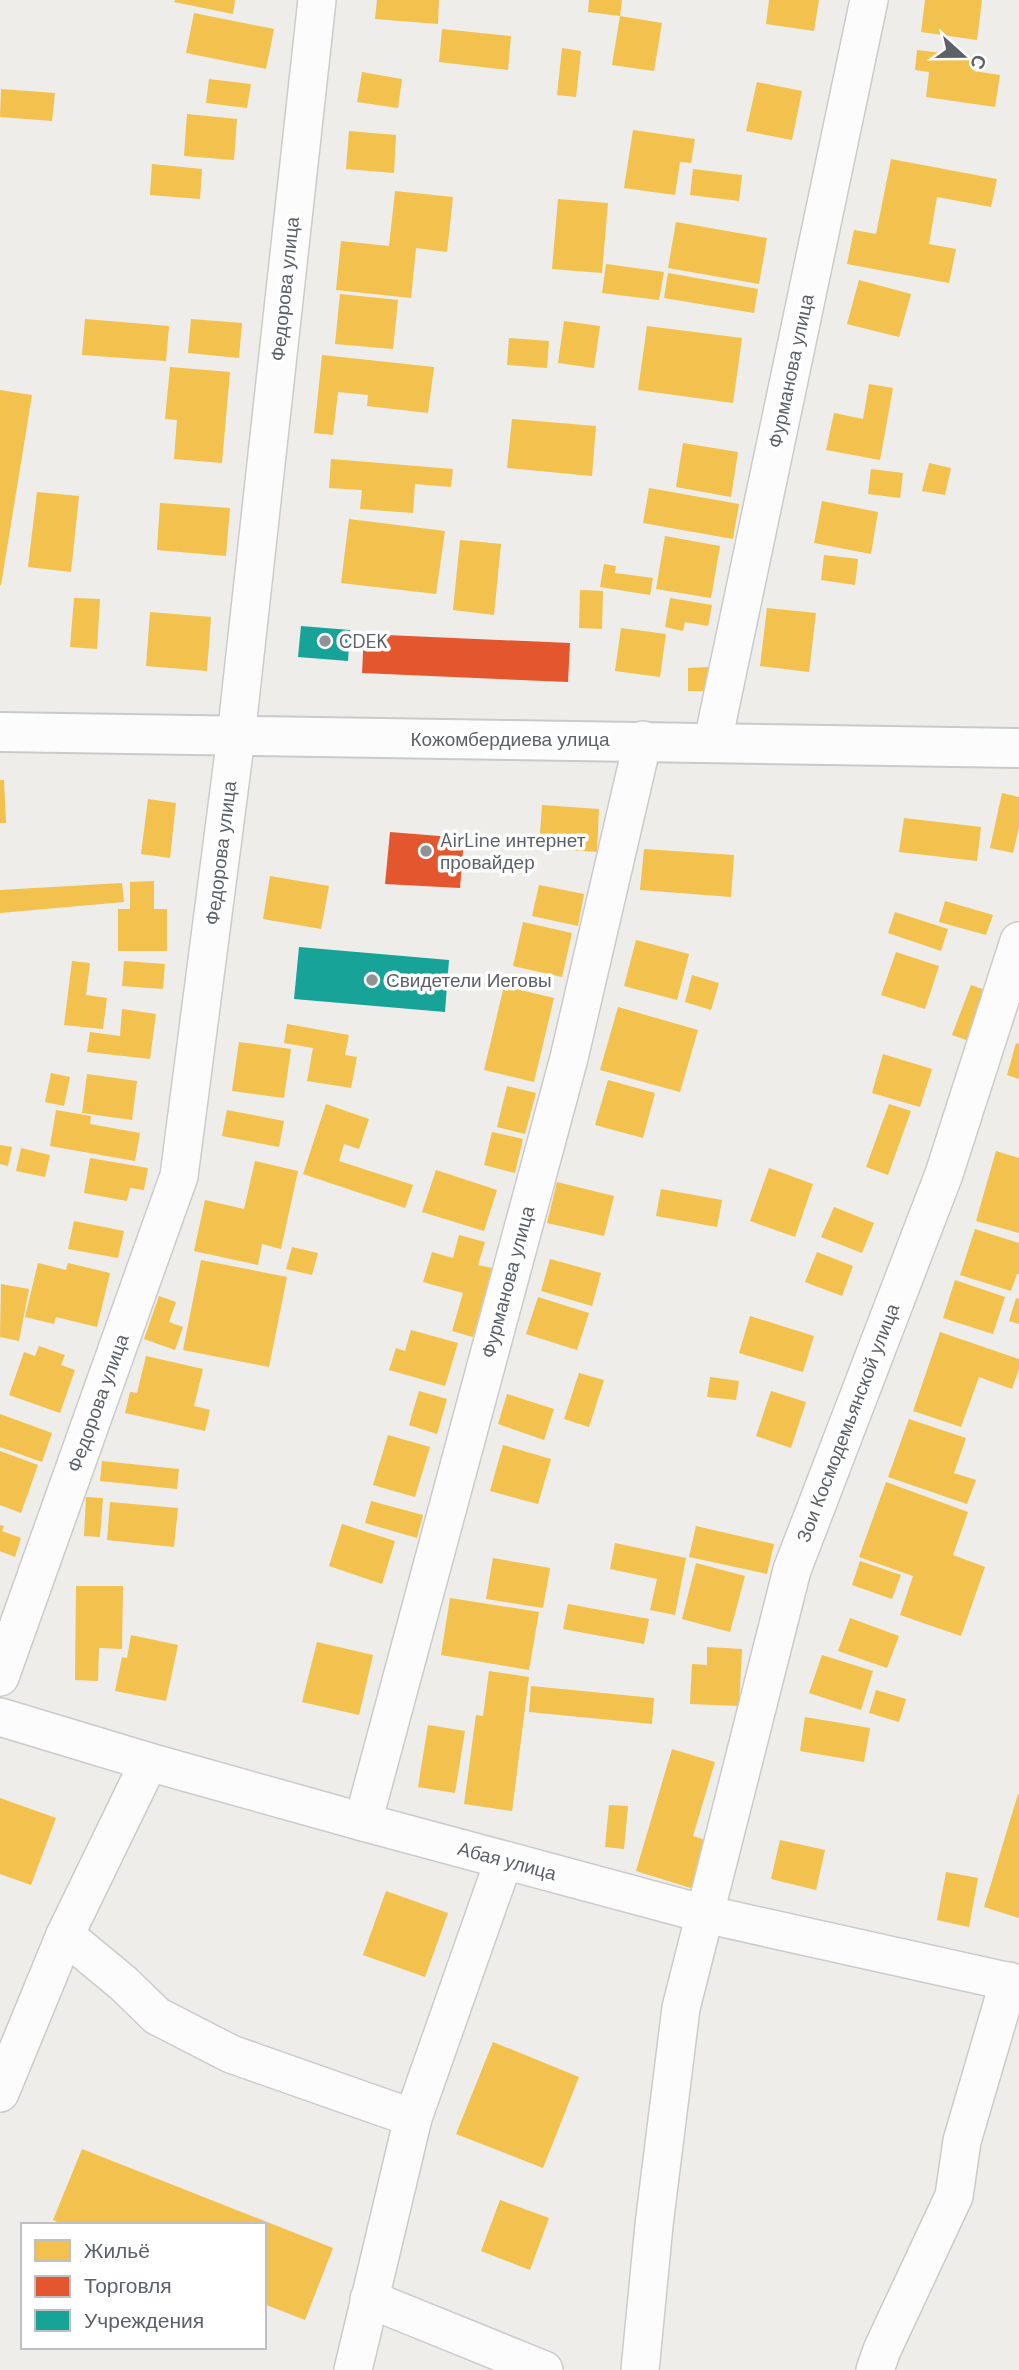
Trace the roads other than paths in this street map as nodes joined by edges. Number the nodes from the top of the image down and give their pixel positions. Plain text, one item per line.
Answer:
1 (317, 0) edge
2 (869, 0) edge
3 (0, 732) edge
4 (236, 737) junction
5 (643, 740) junction
6 (713, 741) junction
7 (1019, 748) edge
8 (1019, 941) edge
9 (0, 1677) edge
10 (0, 1717) edge
11 (149, 1762) junction
12 (363, 1822) junction
13 (504, 1860) junction
14 (705, 1914) junction
15 (65, 1935) junction
16 (1014, 1983) edge
17 (0, 2093) edge
18 (413, 2118) junction
19 (369, 2299) junction
20 (353, 2370) edge
21 (544, 2370) edge
22 (640, 2370) edge
23 (875, 2370) edge

1 - 4 street, Федорова улица
2 - 6 street, Фурманова улица
3 - 4 street, Кожомбердиева улица
4 - 5 street, Кожомбердиева улица
4 - 9 street, Федорова улица
5 - 6 street, Кожомбердиева улица
5 - 12 street, Фурманова улица
6 - 7 street, Кожомбердиева улица
8 - 14 street, Зои Космодемьянской улица
10 - 11 street, Абая улица
11 - 12 street, Абая улица
11 - 15 street
12 - 13 street, Абая улица
13 - 14 street, Абая улица
13 - 18 street
14 - 16 street, Абая улица
14 - 22 street, Зои Космодемьянской улица
15 - 17 street
15 - 18 street
16 - 23 street
18 - 19 street
19 - 20 street
19 - 21 street

